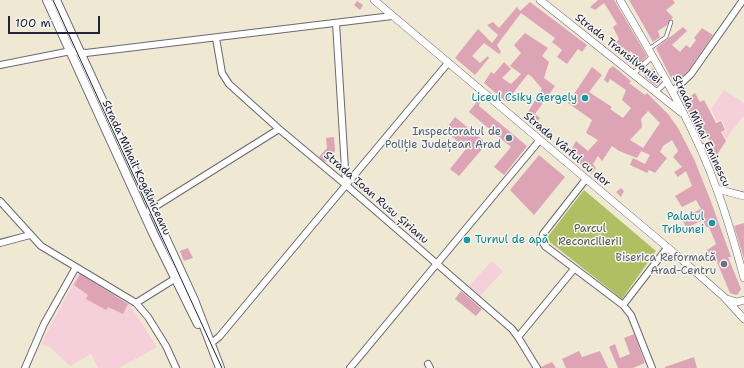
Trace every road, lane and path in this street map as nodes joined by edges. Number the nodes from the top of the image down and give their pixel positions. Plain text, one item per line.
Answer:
1 (47, 0) edge
2 (56, 0) edge
3 (374, 0) edge
4 (540, 0) edge
5 (620, 0) edge
6 (743, 0) edge
7 (392, 16) junction
8 (671, 22) dead end
9 (336, 23) junction
10 (216, 38) junction
11 (649, 49) junction
12 (71, 51) junction
13 (81, 53) junction
14 (653, 56) junction
15 (448, 63) junction
16 (0, 65) edge
17 (633, 74) junction
18 (667, 81) junction
19 (656, 92) junction
20 (673, 92) junction
21 (683, 115) junction
22 (279, 129) junction
23 (539, 141) junction
24 (710, 143) dead end
25 (699, 148) junction
26 (586, 180) junction
27 (346, 185) junction
28 (717, 189) junction
29 (744, 196) edge
30 (0, 201) edge
31 (152, 209) junction
32 (145, 213) junction
33 (30, 235) junction
34 (0, 243) edge
35 (668, 248) junction
36 (437, 265) junction
37 (76, 267) junction
38 (574, 269) junction
39 (176, 278) junction
40 (744, 278) edge
41 (724, 297) junction
42 (744, 300) edge
43 (136, 303) junction
44 (623, 306) junction
45 (744, 319) edge
46 (518, 337) junction
47 (210, 344) junction
48 (25, 368) edge
49 (176, 368) edge
50 (220, 368) edge
51 (350, 368) edge
52 (537, 368) edge
53 (652, 368) edge

1 - 12 main road, Strada Mihail Kogălniceanu
2 - 13 main road, Strada Mihail Kogălniceanu
3 - 7 street, Strada Vârful cu dor
4 - 17 street, Strada Transilvaniei
5 - 11 street, Strada Mihai Eminescu
6 - 20 street
7 - 9 street
7 - 15 street, Strada Vârful cu dor
8 - 11 lane
9 - 10 street
9 - 27 street
10 - 13 street
10 - 22 street, Strada Ioan Rusu Șirianu
11 - 14 street, Strada Mihai Eminescu
12 - 13 street
12 - 16 street
12 - 32 main road, Strada Mihail Kogălniceanu
13 - 31 main road, Strada Mihail Kogălniceanu
14 - 17 street
14 - 18 street, Strada Mihai Eminescu
15 - 23 street, Strada Vârful cu dor
15 - 27 street
17 - 19 street, Strada Transilvaniei
18 - 19 street
18 - 20 street, Strada Mihai Eminescu
19 - 21 street, Strada Transilvaniei
20 - 21 street, Strada Mihai Eminescu
21 - 25 street, Strada Mihai Eminescu
22 - 27 street, Strada Ioan Rusu Șirianu
22 - 31 street
23 - 26 street, Strada Vârful cu dor
23 - 36 street
24 - 25 lane
25 - 28 street, Strada Mihai Eminescu
26 - 35 street, Strada Vârful cu dor
26 - 38 street
27 - 36 street, Strada Ioan Rusu Șirianu
27 - 47 street
28 - 29 street
28 - 40 street, Strada Mihai Eminescu
30 - 33 street
31 - 32 street
31 - 47 main road, Strada Mihail Kogălniceanu
32 - 39 main road, Strada Mihail Kogălniceanu
33 - 34 street
33 - 37 street
35 - 41 street, Strada Vârful cu dor
35 - 44 street
36 - 46 street, Strada Ioan Rusu Șirianu
36 - 51 street
37 - 43 street
37 - 48 street
38 - 44 street
38 - 46 street
39 - 43 street
39 - 47 main road, Strada Mihail Kogălniceanu
41 - 42 street
41 - 45 street, Strada Vârful cu dor
43 - 49 street
44 - 53 street
46 - 52 street, Strada Ioan Rusu Șirianu
47 - 50 main road, Strada Mihail Kogălniceanu

